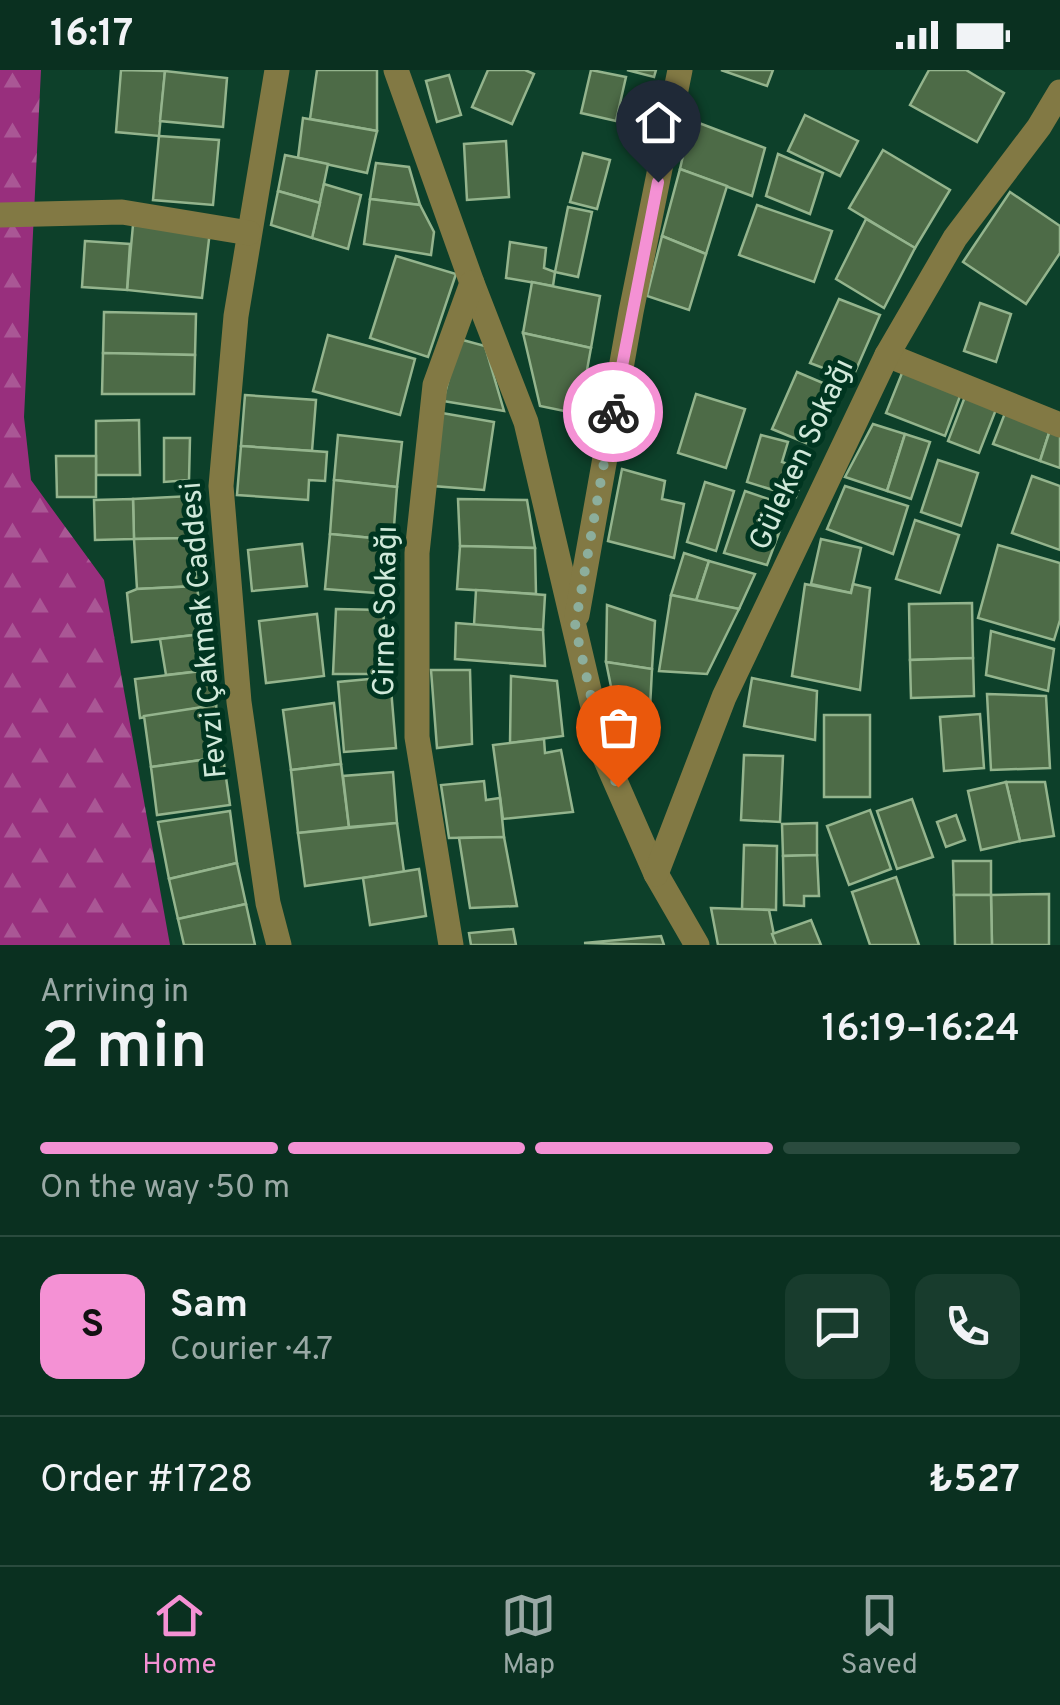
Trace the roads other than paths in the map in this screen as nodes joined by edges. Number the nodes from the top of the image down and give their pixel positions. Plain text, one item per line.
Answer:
1 (277, 70) edge
2 (396, 70) edge
3 (680, 70) edge
4 (1060, 92) edge
5 (1050, 134) edge
6 (0, 215) edge
7 (249, 233) junction
8 (472, 283) junction
9 (887, 355) junction
10 (1060, 425) edge
11 (575, 626) junction
12 (656, 874) junction
13 (279, 945) edge
14 (451, 945) edge
15 (697, 945) edge

1 - 7 street, Fevzi Çakmak Caddesi
2 - 8 street
3 - 11 street
4 - 5 street, Güleken Sokağı
5 - 9 street, Güleken Sokağı
6 - 7 street
7 - 13 street, Fevzi Çakmak Caddesi
8 - 11 street
8 - 14 street, Girne Sokağı
9 - 10 street
9 - 12 street, Güleken Sokağı
11 - 12 street
12 - 15 street

